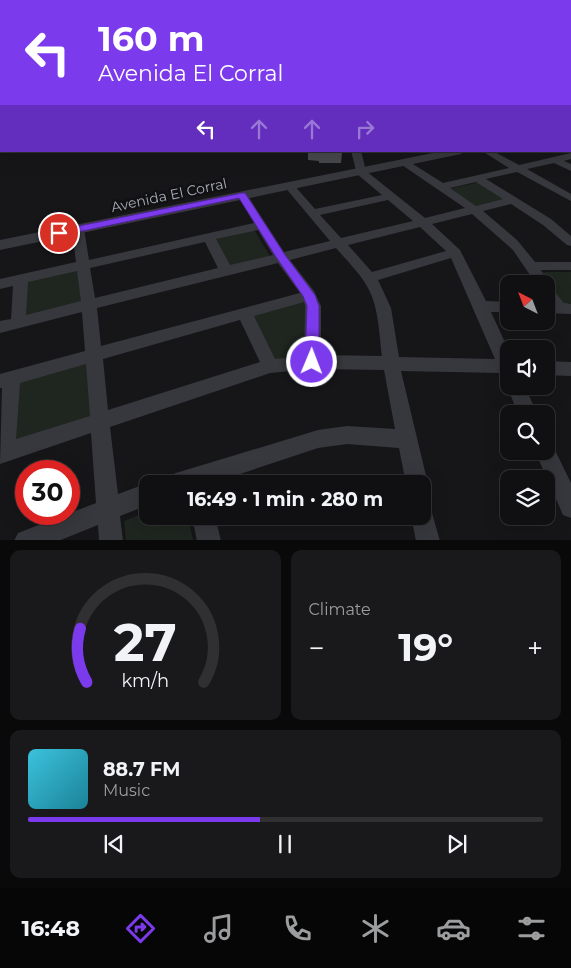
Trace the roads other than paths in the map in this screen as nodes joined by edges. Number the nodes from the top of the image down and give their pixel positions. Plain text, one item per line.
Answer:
1 (356, 152) edge
2 (456, 152) edge
3 (488, 152) edge
4 (571, 156) edge
5 (555, 160) junction
6 (405, 163) junction
7 (517, 168) junction
8 (571, 168) edge
9 (361, 172) junction
10 (477, 178) junction
11 (289, 186) junction
12 (441, 187) junction
13 (242, 195) junction
14 (392, 196) junction
15 (571, 198) edge
16 (513, 200) junction
17 (472, 210) junction
18 (313, 214) junction
19 (423, 222) junction
20 (262, 225) junction
21 (78, 229) junction
22 (209, 237) junction
23 (571, 242) edge
24 (338, 243) junction
25 (0, 245) edge
26 (455, 253) junction
27 (281, 257) junction
28 (84, 266) junction
29 (531, 266) junction
30 (571, 266) edge
31 (226, 271) junction
32 (537, 275) edge
33 (369, 278) junction
34 (21, 279) junction
35 (0, 284) edge
36 (309, 295) junction
37 (89, 305) junction
38 (480, 306) junction
39 (500, 307) edge
40 (245, 313) junction
41 (18, 323) junction
42 (0, 327) edge
43 (500, 350) edge
44 (94, 354) junction
45 (312, 362) junction
46 (391, 363) junction
47 (270, 366) junction
48 (500, 367) edge
49 (555, 368) edge
50 (571, 369) edge
51 (6, 379) edge
52 (100, 420) junction
53 (408, 439) junction
54 (2, 454) edge
55 (549, 460) edge
56 (210, 475) edge
57 (415, 475) edge
58 (139, 497) edge
59 (571, 507) edge
60 (108, 508) junction
61 (205, 525) edge
62 (424, 525) edge
63 (26, 540) edge
64 (111, 540) edge
65 (209, 540) edge
66 (427, 540) edge

1 - 9 street
2 - 6 street, Avenida El Corral
3 - 7 street
4 - 5 street
5 - 7 street
5 - 8 street
6 - 9 street, Avenida El Corral
6 - 12 street
7 - 10 street
7 - 15 street
9 - 11 street, Avenida El Corral
9 - 14 street
10 - 12 street
10 - 16 street
11 - 13 street, Avenida El Corral
11 - 18 street
12 - 17 street
13 - 20 street
13 - 21 street, Avenida El Corral
14 - 18 street
14 - 19 street
16 - 17 street
16 - 23 street
17 - 19 street
17 - 29 street
18 - 24 street
19 - 24 street
19 - 26 street
20 - 22 street
20 - 27 street
21 - 25 street, Avenida El Corral
21 - 28 street
22 - 28 street
22 - 31 street
24 - 27 street
24 - 33 street
26 - 33 street
26 - 38 street
27 - 31 street
27 - 36 street
28 - 34 street
28 - 37 street
29 - 30 street
29 - 32 street
31 - 37 street
33 - 46 street
34 - 35 street
34 - 41 street
36 - 40 street
36 - 45 street
37 - 41 street
37 - 44 street
38 - 39 street
38 - 43 street
40 - 44 street
40 - 47 street
41 - 42 street
44 - 51 street
44 - 52 street
45 - 46 street
45 - 47 street
46 - 48 street
46 - 53 street
47 - 52 street
49 - 50 street
51 - 54 street
52 - 54 street
52 - 60 street
53 - 56 street
53 - 57 street
55 - 59 street
58 - 60 street
60 - 63 street
60 - 64 street
61 - 65 street
62 - 66 street

